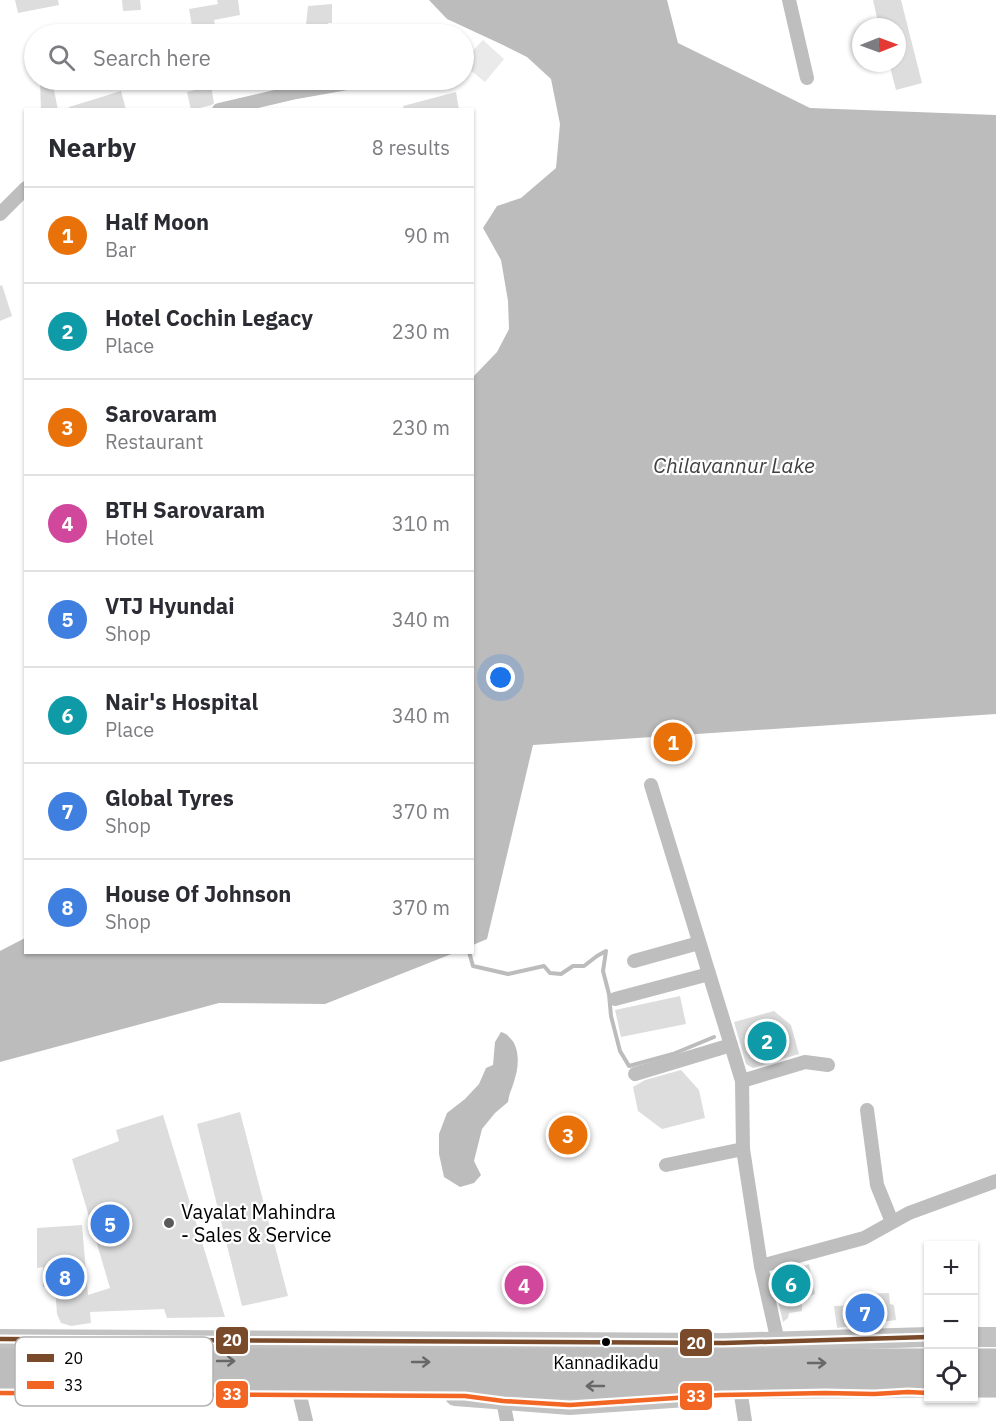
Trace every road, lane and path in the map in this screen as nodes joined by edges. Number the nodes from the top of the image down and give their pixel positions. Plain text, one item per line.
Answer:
1 (789, 0) edge
2 (807, 78) dead end
3 (307, 90) edge
4 (228, 108) edge
5 (24, 190) edge
6 (0, 214) edge
7 (651, 785) dead end
8 (699, 943) junction
9 (634, 961) dead end
10 (709, 974) junction
11 (615, 999) dead end
12 (731, 1045) junction
13 (828, 1065) dead end
14 (635, 1074) dead end
15 (742, 1081) junction
16 (867, 1110) dead end
17 (743, 1149) junction
18 (666, 1165) dead end
19 (996, 1181) edge
20 (892, 1222) junction
21 (761, 1266) junction
22 (924, 1337) edge
23 (978, 1337) edge
24 (996, 1337) edge
25 (0, 1339) edge
26 (15, 1339) edge
27 (213, 1340) edge
28 (778, 1352) junction
29 (0, 1361) edge
30 (15, 1362) edge
31 (924, 1362) edge
32 (978, 1362) edge
33 (996, 1362) edge
34 (213, 1368) edge
35 (379, 1374) junction
36 (213, 1378) edge
37 (0, 1383) edge
38 (15, 1383) edge
39 (924, 1384) edge
40 (978, 1384) edge
41 (996, 1384) edge
42 (0, 1393) edge
43 (15, 1393) edge
44 (924, 1393) edge
45 (213, 1395) edge
46 (546, 1395) junction
47 (741, 1395) junction
48 (978, 1395) edge
49 (300, 1396) junction
50 (996, 1396) edge
51 (503, 1401) junction
52 (306, 1421) edge
53 (507, 1421) edge
54 (744, 1421) edge

1 - 2 street
3 - 4 street
5 - 6 street
7 - 8 street
8 - 9 street
8 - 10 street
10 - 11 street
10 - 12 street
12 - 14 street
12 - 15 street
13 - 15 street
15 - 17 street
16 - 20 street
17 - 18 street
17 - 21 street
19 - 20 street
20 - 21 street
21 - 28 street
22 - 28 street
23 - 24 street
25 - 26 street
27 - 28 street
28 -> 31 highway
35 -> 28 highway
29 -> 30 highway
32 - 33 highway
34 -> 35 highway
35 - 36 highway
35 - 46 highway
37 - 38 highway
39 -> 46 highway
40 - 41 highway
42 - 43 street
44 - 47 street
45 - 49 street
46 - 47 street
46 - 51 street
47 - 54 street
48 - 50 street
49 - 51 street
49 - 52 street
51 - 53 street

